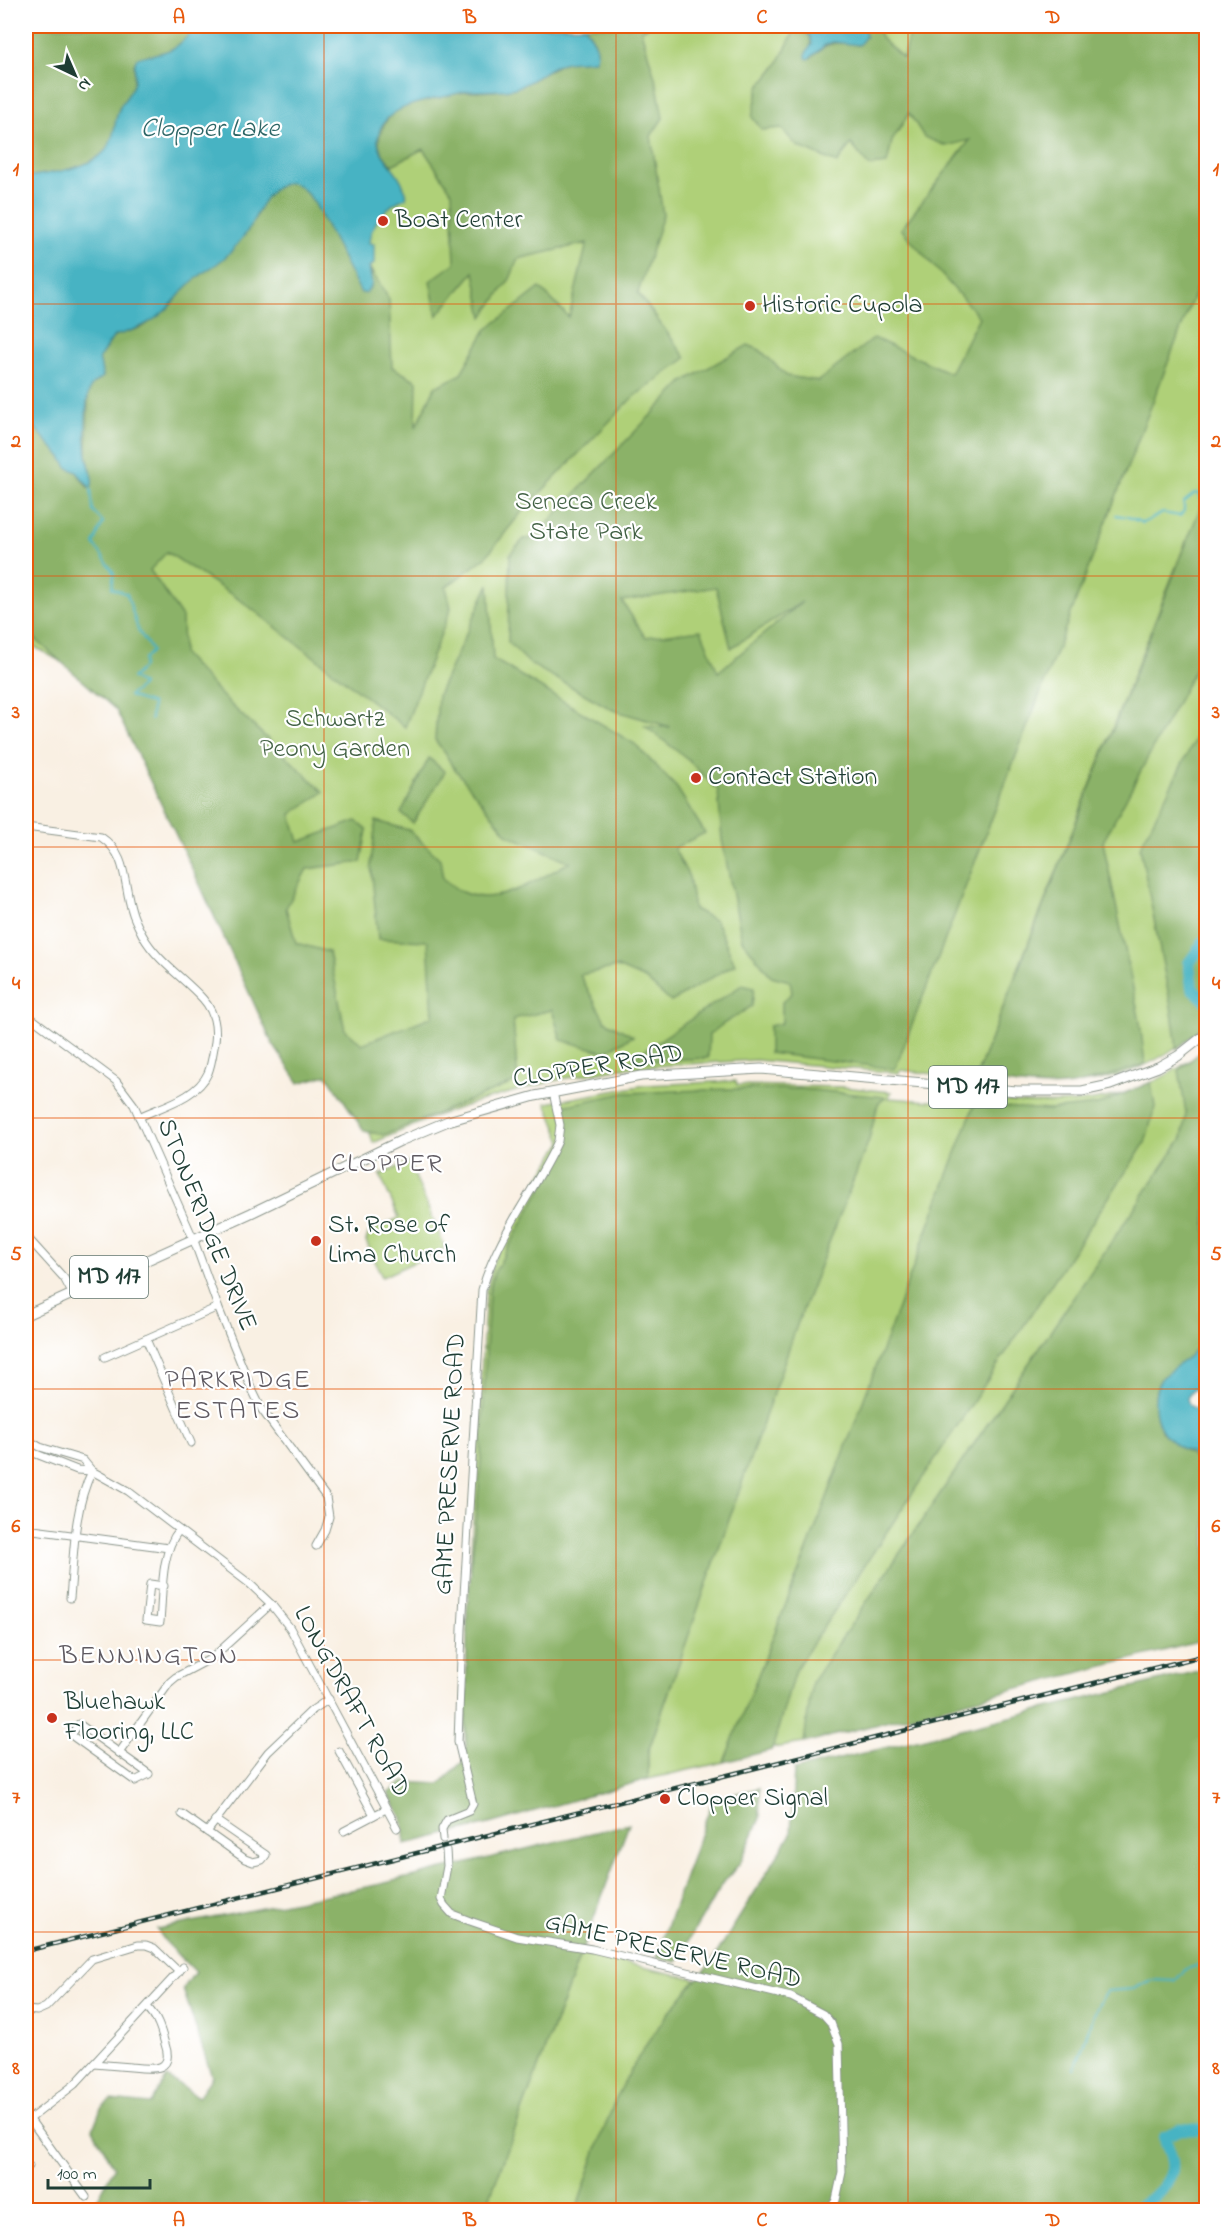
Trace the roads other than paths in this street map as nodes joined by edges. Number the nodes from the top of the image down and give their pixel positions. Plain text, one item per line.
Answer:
1 (26, 827) edge
2 (26, 1014) edge
3 (1206, 1034) edge
4 (553, 1092) junction
5 (140, 1117) junction
6 (26, 1236) edge
7 (193, 1238) junction
8 (72, 1293) junction
9 (218, 1307) junction
10 (26, 1315) edge
11 (146, 1339) junction
12 (105, 1357) dead end
13 (26, 1439) edge
14 (190, 1443) dead end
15 (26, 1450) edge
16 (92, 1470) junction
17 (26, 1529) edge
18 (179, 1530) junction
19 (75, 1536) junction
20 (316, 1546) dead end
21 (169, 1548) junction
22 (164, 1586) junction
23 (70, 1598) dead end
24 (271, 1604) junction
25 (329, 1699) junction
26 (339, 1751) dead end
27 (119, 1753) junction
28 (386, 1809) junction
29 (182, 1814) dead end
30 (374, 1815) junction
31 (215, 1820) junction
32 (397, 1828) dead end
33 (344, 1831) dead end
34 (207, 1832) junction
35 (443, 1839) dead end
36 (446, 1850) dead end
37 (147, 2007) junction
38 (26, 2010) edge
39 (94, 2064) junction
40 (27, 2118) edge
41 (86, 2197) dead end
42 (830, 2211) edge

1 - 5 street
2 - 5 street, STONERIDGE DRIVE
3 - 4 main road, CLOPPER ROAD / MD 117
4 - 7 main road, CLOPPER ROAD / MD 117
4 - 35 street, GAME PRESERVE ROAD
5 - 7 street, STONERIDGE DRIVE
6 - 8 street
7 - 8 main road, CLOPPER ROAD / MD 117
7 - 9 street, STONERIDGE DRIVE
8 - 10 main road, CLOPPER ROAD / MD 117
9 - 11 street
9 - 20 street, STONERIDGE DRIVE
11 - 12 street
11 - 14 street
13 - 16 street, LONGDRAFT ROAD
15 - 16 street, LONGDRAFT ROAD
16 - 18 street, LONGDRAFT ROAD
16 - 19 street
17 - 19 street
18 - 21 street
18 - 24 street, LONGDRAFT ROAD
19 - 21 street
19 - 23 street
21 - 22 street
22 - 22 street
24 - 25 street, LONGDRAFT ROAD
24 - 27 street
25 - 28 street, LONGDRAFT ROAD
25 - 31 street
26 - 30 street
27 - 27 street
28 - 30 street
28 - 32 street, LONGDRAFT ROAD
29 - 34 street
30 - 33 street
31 - 34 street
31 - 34 street
36 - 42 street, GAME PRESERVE ROAD
37 - 38 street
37 - 39 street
37 - 39 street
39 - 40 street
40 - 41 street

